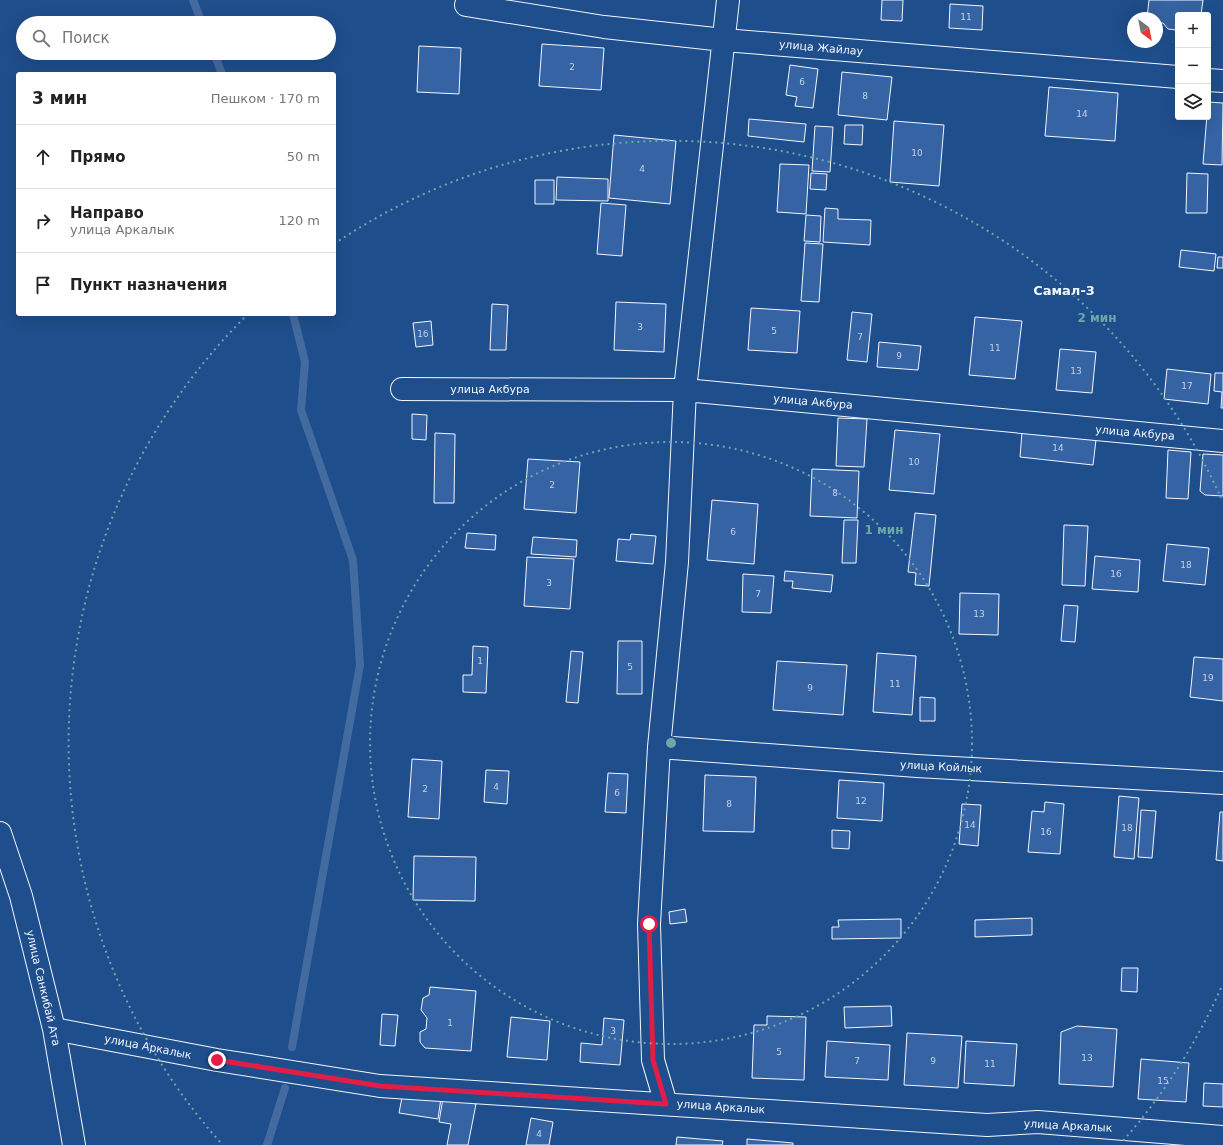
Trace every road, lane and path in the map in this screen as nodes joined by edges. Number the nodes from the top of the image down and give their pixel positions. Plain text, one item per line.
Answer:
1 (728, 0) edge
2 (466, 5) dead end
3 (724, 40) junction
4 (1175, 77) edge
5 (1211, 80) edge
6 (1223, 81) edge
7 (402, 389) dead end
8 (685, 390) junction
9 (1223, 441) edge
10 (659, 747) junction
11 (1223, 783) edge
12 (0, 833) edge
13 (54, 1029) junction
14 (666, 1104) junction
15 (1223, 1137) edge
16 (74, 1145) edge

1 - 3 street
2 - 3 street, улица Жайлау
3 - 4 street, улица Жайлау
3 - 8 street
5 - 6 street
7 - 8 street, улица Акбура
8 - 9 street, улица Акбура
8 - 10 street
10 - 11 street, улица Койлык
10 - 14 street
12 - 13 street, улица Санкибай Ата
13 - 14 street, улица Аркалык
13 - 16 street, улица Санкибай Ата
14 - 15 street, улица Аркалык

